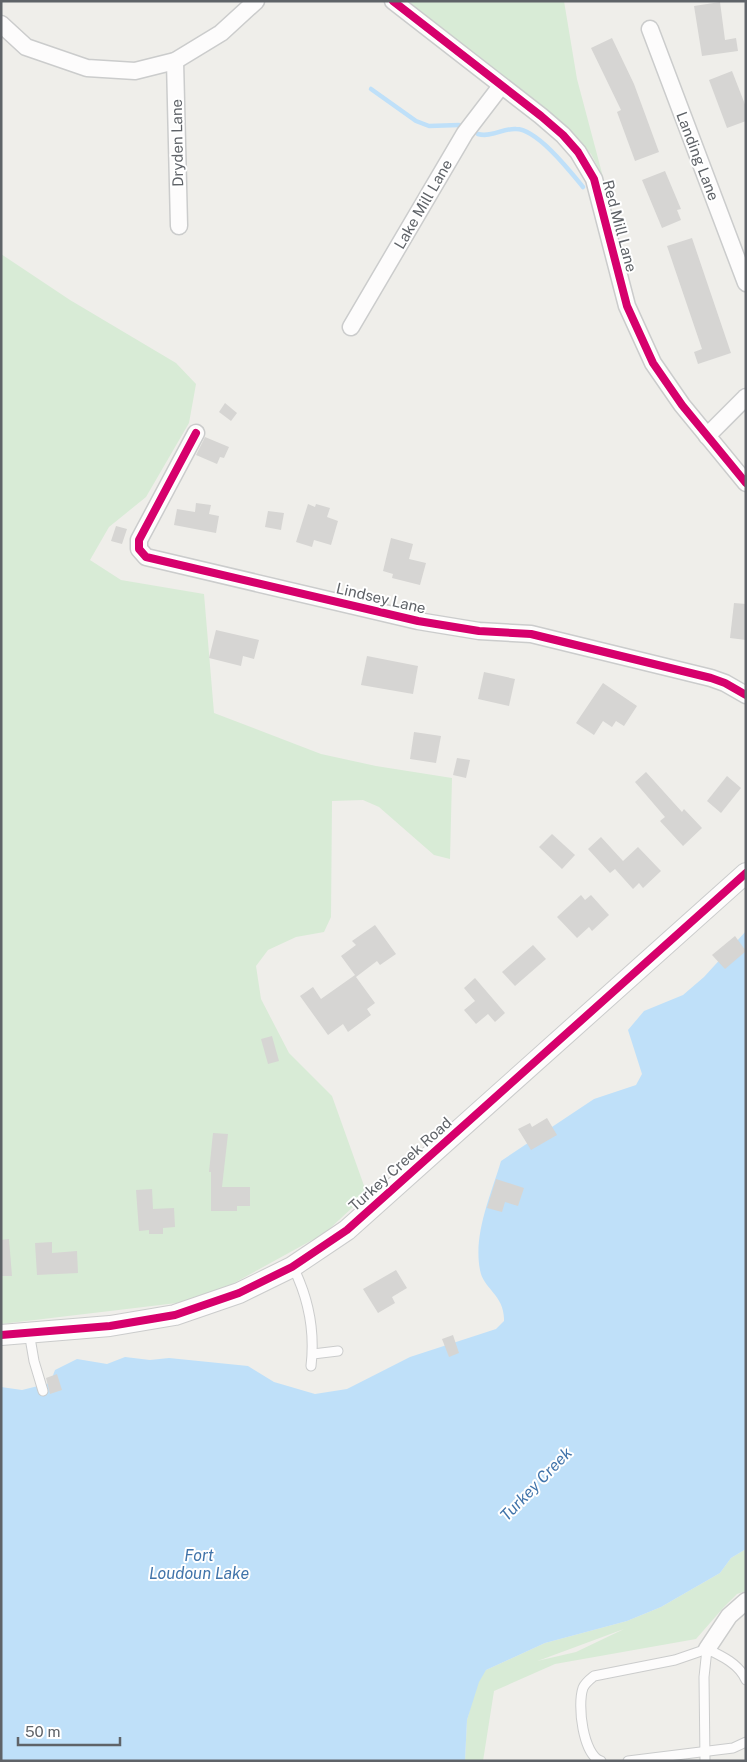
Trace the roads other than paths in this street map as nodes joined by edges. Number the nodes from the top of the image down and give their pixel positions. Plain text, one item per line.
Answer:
1 (256, 1) edge
2 (393, 1) edge
3 (1, 24) edge
4 (650, 29) dead end
5 (175, 61) junction
6 (501, 86) junction
7 (178, 226) dead end
8 (746, 283) edge
9 (351, 327) dead end
10 (746, 397) edge
11 (196, 433) dead end
12 (707, 436) junction
13 (746, 483) edge
14 (746, 695) edge
15 (746, 873) edge
16 (292, 1267) junction
17 (29, 1332) junction
18 (1, 1335) edge
19 (338, 1351) dead end
20 (313, 1354) junction
21 (312, 1366) dead end
22 (43, 1391) dead end
23 (746, 1602) edge
24 (707, 1649) junction
25 (746, 1680) edge
26 (746, 1742) edge
27 (705, 1756) edge
28 (601, 1761) edge
29 (628, 1761) edge

1 - 5 street
2 - 6 street, Red Mill Lane
3 - 5 street
4 - 8 street, Landing Lane
5 - 7 street, Dryden Lane
6 - 9 street, Lake Mill Lane
6 - 12 street, Red Mill Lane
10 - 12 street
11 - 14 street, Lindsey Lane
12 - 13 street, Red Mill Lane
15 - 16 street, Turkey Creek Road
16 - 17 street, Turkey Creek Road
16 - 20 lane
17 - 18 street, Turkey Creek Road
17 - 22 lane
19 - 20 lane
20 - 21 lane
23 - 24 street
24 - 25 lane
24 - 27 lane
24 - 28 lane
26 - 27 lane
27 - 29 lane

